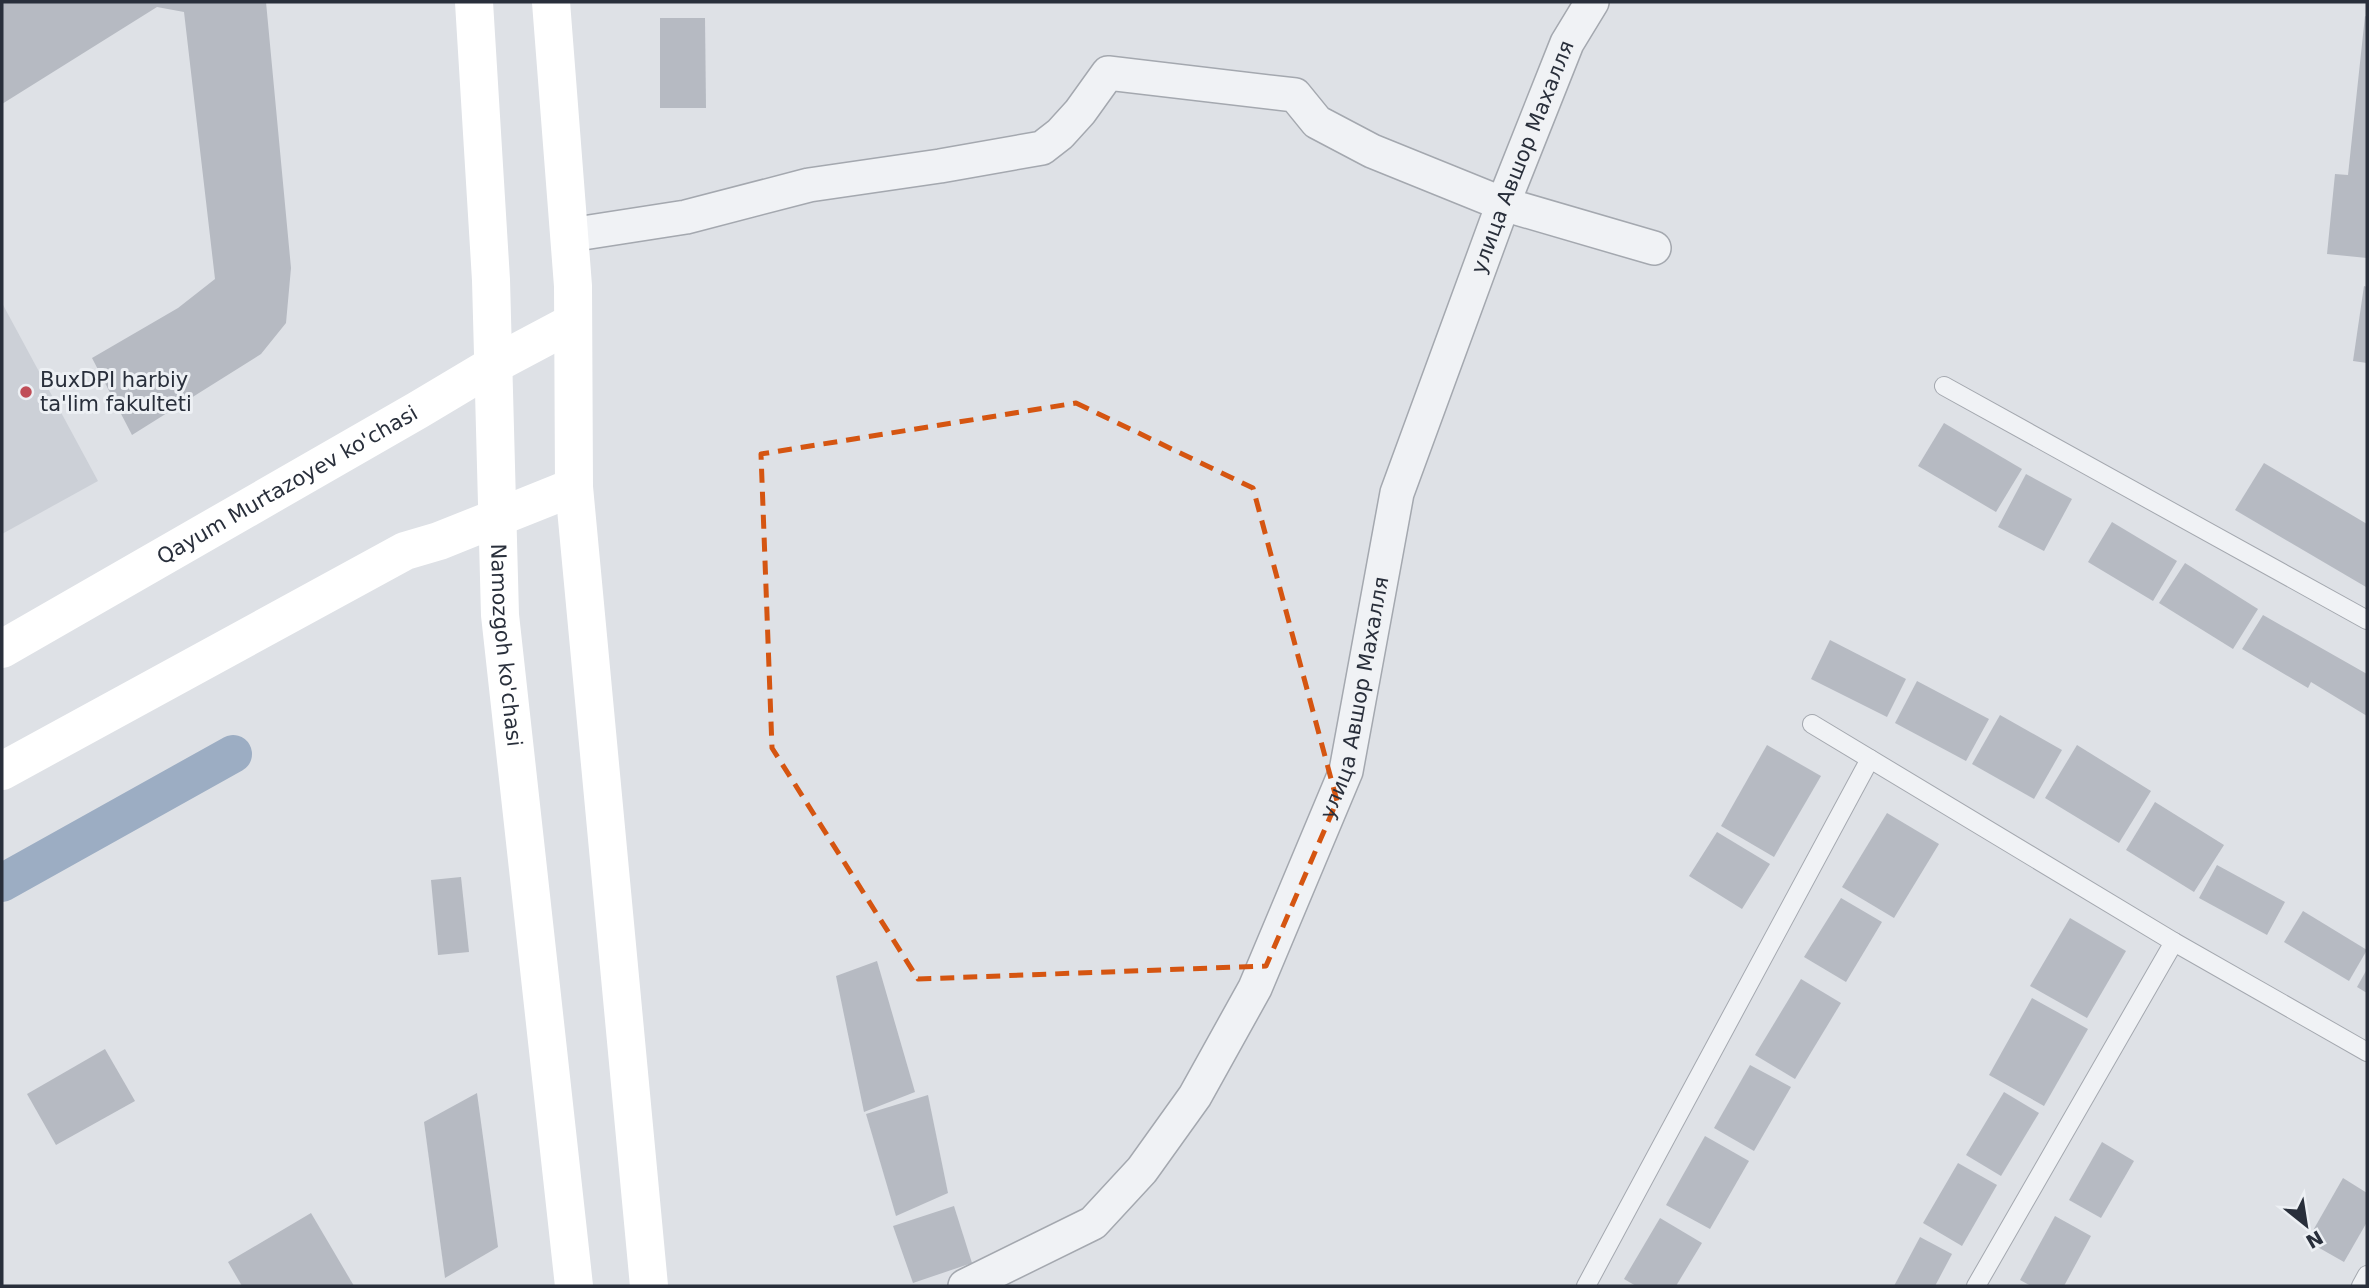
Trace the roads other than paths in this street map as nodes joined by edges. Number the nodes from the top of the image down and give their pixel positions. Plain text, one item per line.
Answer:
1 (474, 2) edge
2 (551, 2) edge
3 (1591, 2) edge
4 (1503, 204) junction
5 (570, 235) junction
6 (1654, 248) dead end
7 (572, 323) junction
8 (495, 364) junction
9 (1944, 386) dead end
10 (574, 487) junction
11 (498, 518) junction
12 (2367, 620) edge
13 (2, 649) edge
14 (1812, 724) dead end
15 (1870, 759) junction
16 (2, 771) edge
17 (2174, 942) junction
18 (2367, 1052) edge
19 (2367, 1275) edge
20 (574, 1286) edge
21 (649, 1286) edge
22 (965, 1286) edge
23 (1586, 1286) edge
24 (1976, 1286) edge
25 (2361, 1286) edge

1 - 8 main road, Namozgoh ko'chasi
2 - 5 main road
3 - 4 street, улица Авшор Махалля
4 - 5 street
4 - 6 street
4 - 22 street, улица Авшор Махалля
5 - 7 main road
7 - 8 main road, Qayum Murtazoyev ko'chasi
7 - 10 main road
8 - 11 main road, Namozgoh ko'chasi
8 - 13 main road, Qayum Murtazoyev ko'chasi
9 - 12 lane
10 - 11 main road
10 - 21 main road
11 - 16 main road
11 - 20 main road, Namozgoh ko'chasi
14 - 15 lane
15 - 17 lane
15 - 23 lane
17 - 18 lane
17 - 24 lane
19 - 25 lane

